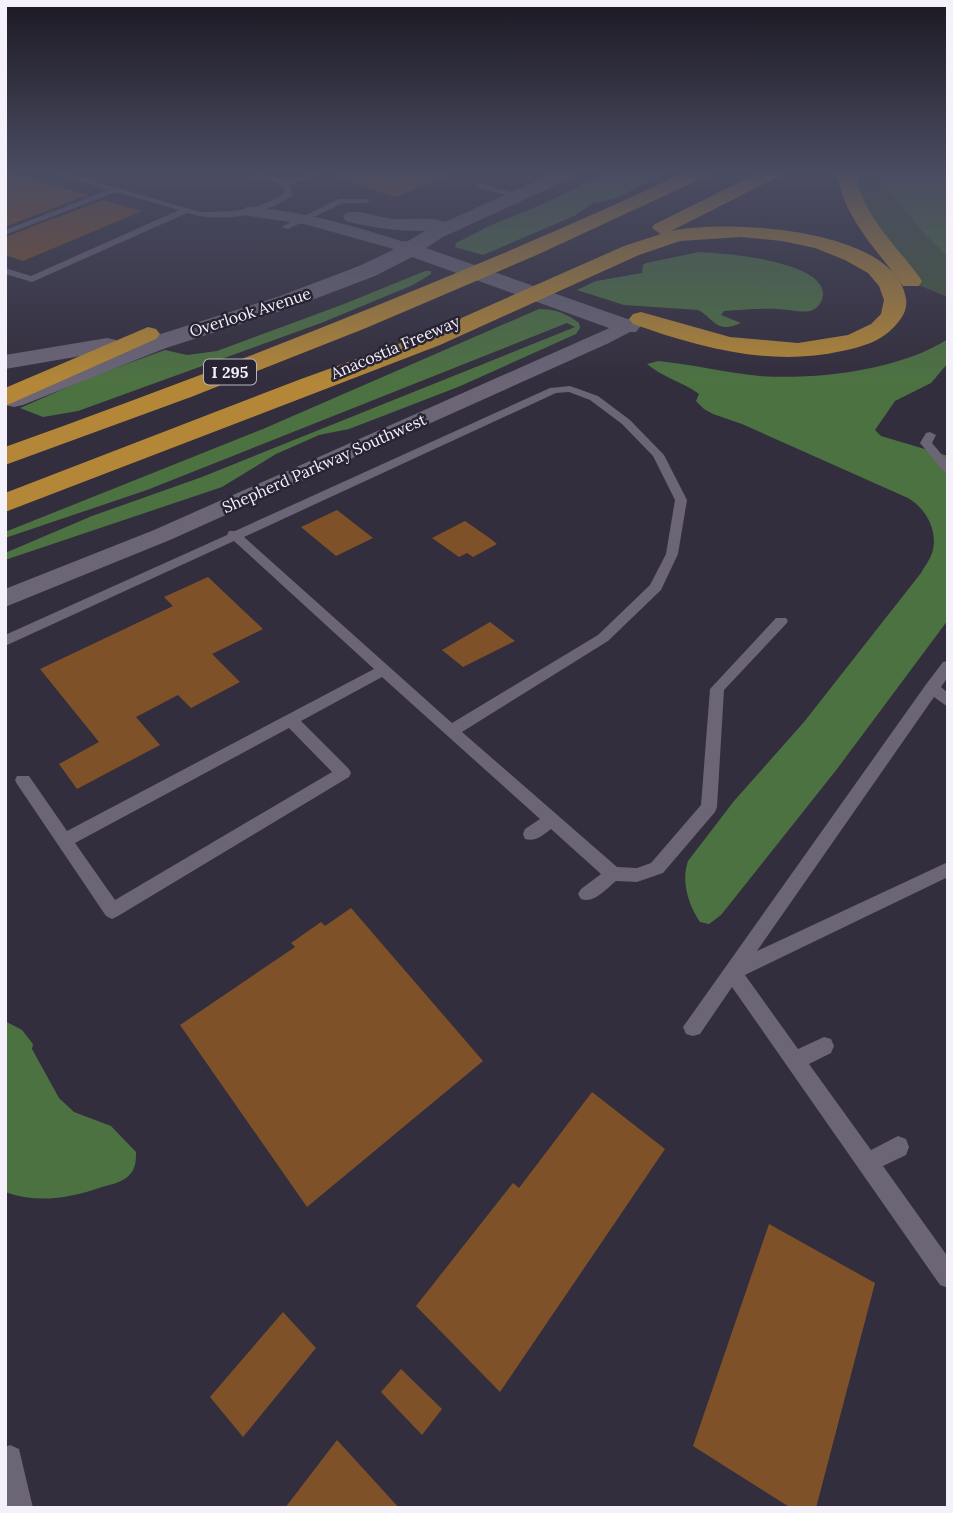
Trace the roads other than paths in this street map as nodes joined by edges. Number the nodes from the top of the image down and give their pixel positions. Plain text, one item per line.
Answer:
1 (116, 242) edge
2 (353, 242) edge
3 (397, 242) edge
4 (418, 242) edge
5 (548, 242) edge
6 (636, 242) edge
7 (657, 242) edge
8 (813, 242) edge
9 (881, 242) edge
10 (409, 246) junction
11 (351, 265) junction
12 (5, 271) edge
13 (566, 277) junction
14 (920, 304) dead end
15 (634, 323) junction
16 (911, 325) dead end
17 (148, 334) junction
18 (5, 362) edge
19 (5, 399) edge
20 (930, 435) dead end
21 (5, 457) edge
22 (948, 470) edge
23 (5, 503) edge
24 (233, 534) junction
25 (5, 600) edge
26 (781, 621) dead end
27 (5, 640) edge
28 (948, 666) edge
29 (384, 670) junction
30 (932, 687) junction
31 (948, 702) edge
32 (291, 720) junction
33 (451, 731) junction
34 (23, 780) dead end
35 (552, 820) junction
36 (531, 834) dead end
37 (64, 841) junction
38 (948, 869) edge
39 (613, 874) junction
40 (587, 894) dead end
41 (733, 972) junction
42 (693, 1027) dead end
43 (824, 1046) dead end
44 (795, 1061) junction
45 (898, 1147) dead end
46 (867, 1163) junction
47 (948, 1277) edge
48 (10, 1458) dead end
49 (20, 1508) edge

1 - 12 lane
2 - 11 street
3 - 10 street
4 - 10 street
5 - 21 highway, I 295
6 - 13 highway
7 - 13 highway
8 - 15 highway
9 - 14 highway
10 - 11 street, Overlook Avenue
10 - 15 street
10 - 19 street, Overlook Avenue
11 - 17 street, Overlook Avenue
13 - 23 highway, I 295
15 - 16 highway
15 - 25 street, Shepherd Parkway Southwest
17 - 18 street, Overlook Avenue
17 - 19 highway
20 - 22 lane
24 - 27 lane
24 - 29 lane
24 - 33 lane
26 - 39 lane
28 - 30 lane
29 - 32 lane
29 - 33 lane
30 - 31 lane
30 - 41 lane
32 - 37 lane
32 - 37 lane
33 - 35 lane
34 - 37 lane
35 - 36 lane
35 - 39 lane
38 - 41 lane
39 - 40 lane
41 - 42 lane
41 - 44 lane
43 - 44 lane
44 - 46 lane
45 - 46 lane
46 - 47 lane
48 - 49 lane

